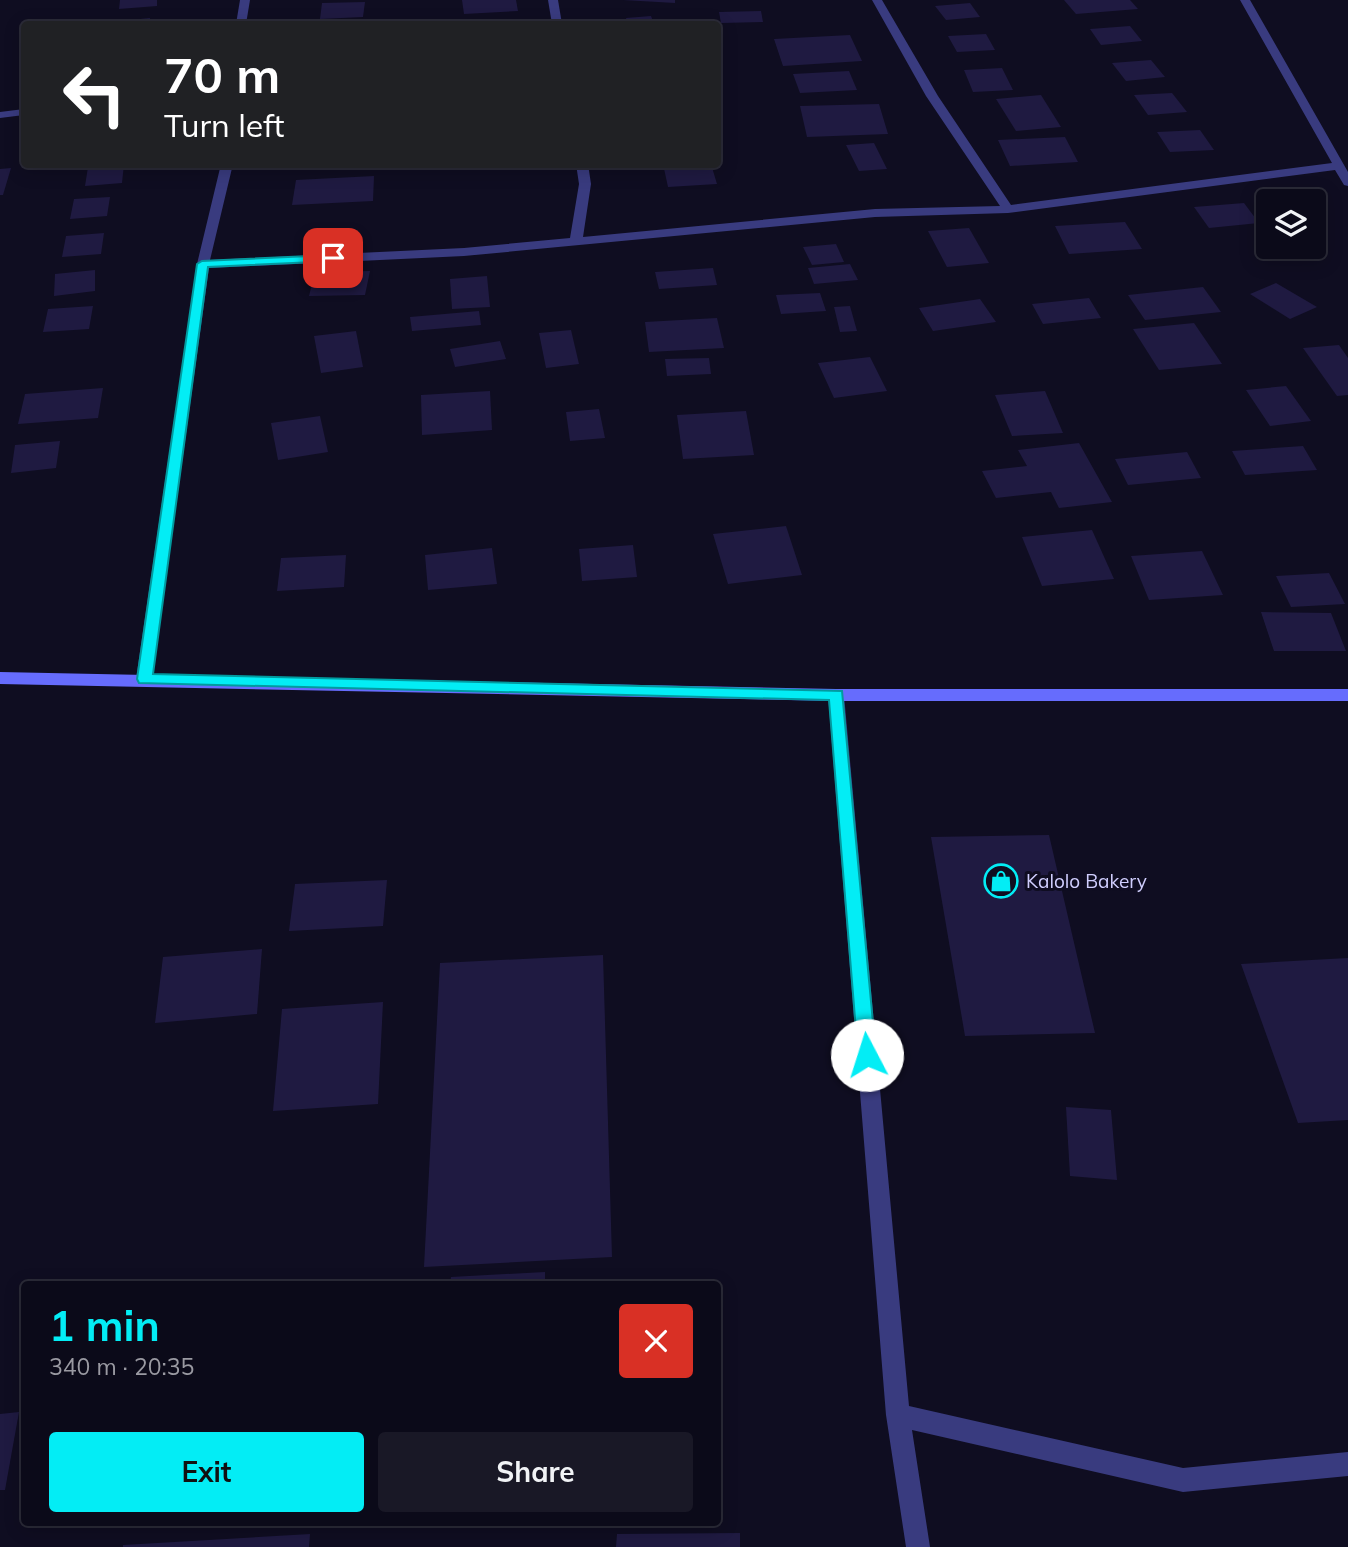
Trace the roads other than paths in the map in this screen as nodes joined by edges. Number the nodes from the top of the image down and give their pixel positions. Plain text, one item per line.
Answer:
1 (245, 0) edge
2 (553, 0) edge
3 (877, 0) edge
4 (1245, 0) edge
5 (242, 21) edge
6 (556, 21) edge
7 (21, 112) edge
8 (0, 115) edge
9 (1339, 166) junction
10 (226, 168) edge
11 (583, 168) edge
12 (1348, 182) edge
13 (1008, 209) junction
14 (576, 242) junction
15 (202, 264) junction
16 (0, 678) edge
17 (144, 679) junction
18 (836, 695) junction
19 (1348, 695) edge
20 (898, 1415) junction
21 (1348, 1464) edge
22 (918, 1547) edge

1 - 5 street
2 - 6 street
3 - 13 street
4 - 9 street
7 - 8 street
9 - 12 street
9 - 13 street
10 - 15 street
11 - 14 street
13 - 14 street
14 - 15 street
15 - 17 street
16 - 17 main road
17 - 18 main road
18 - 19 main road
18 - 20 street
20 - 21 street
20 - 22 street

